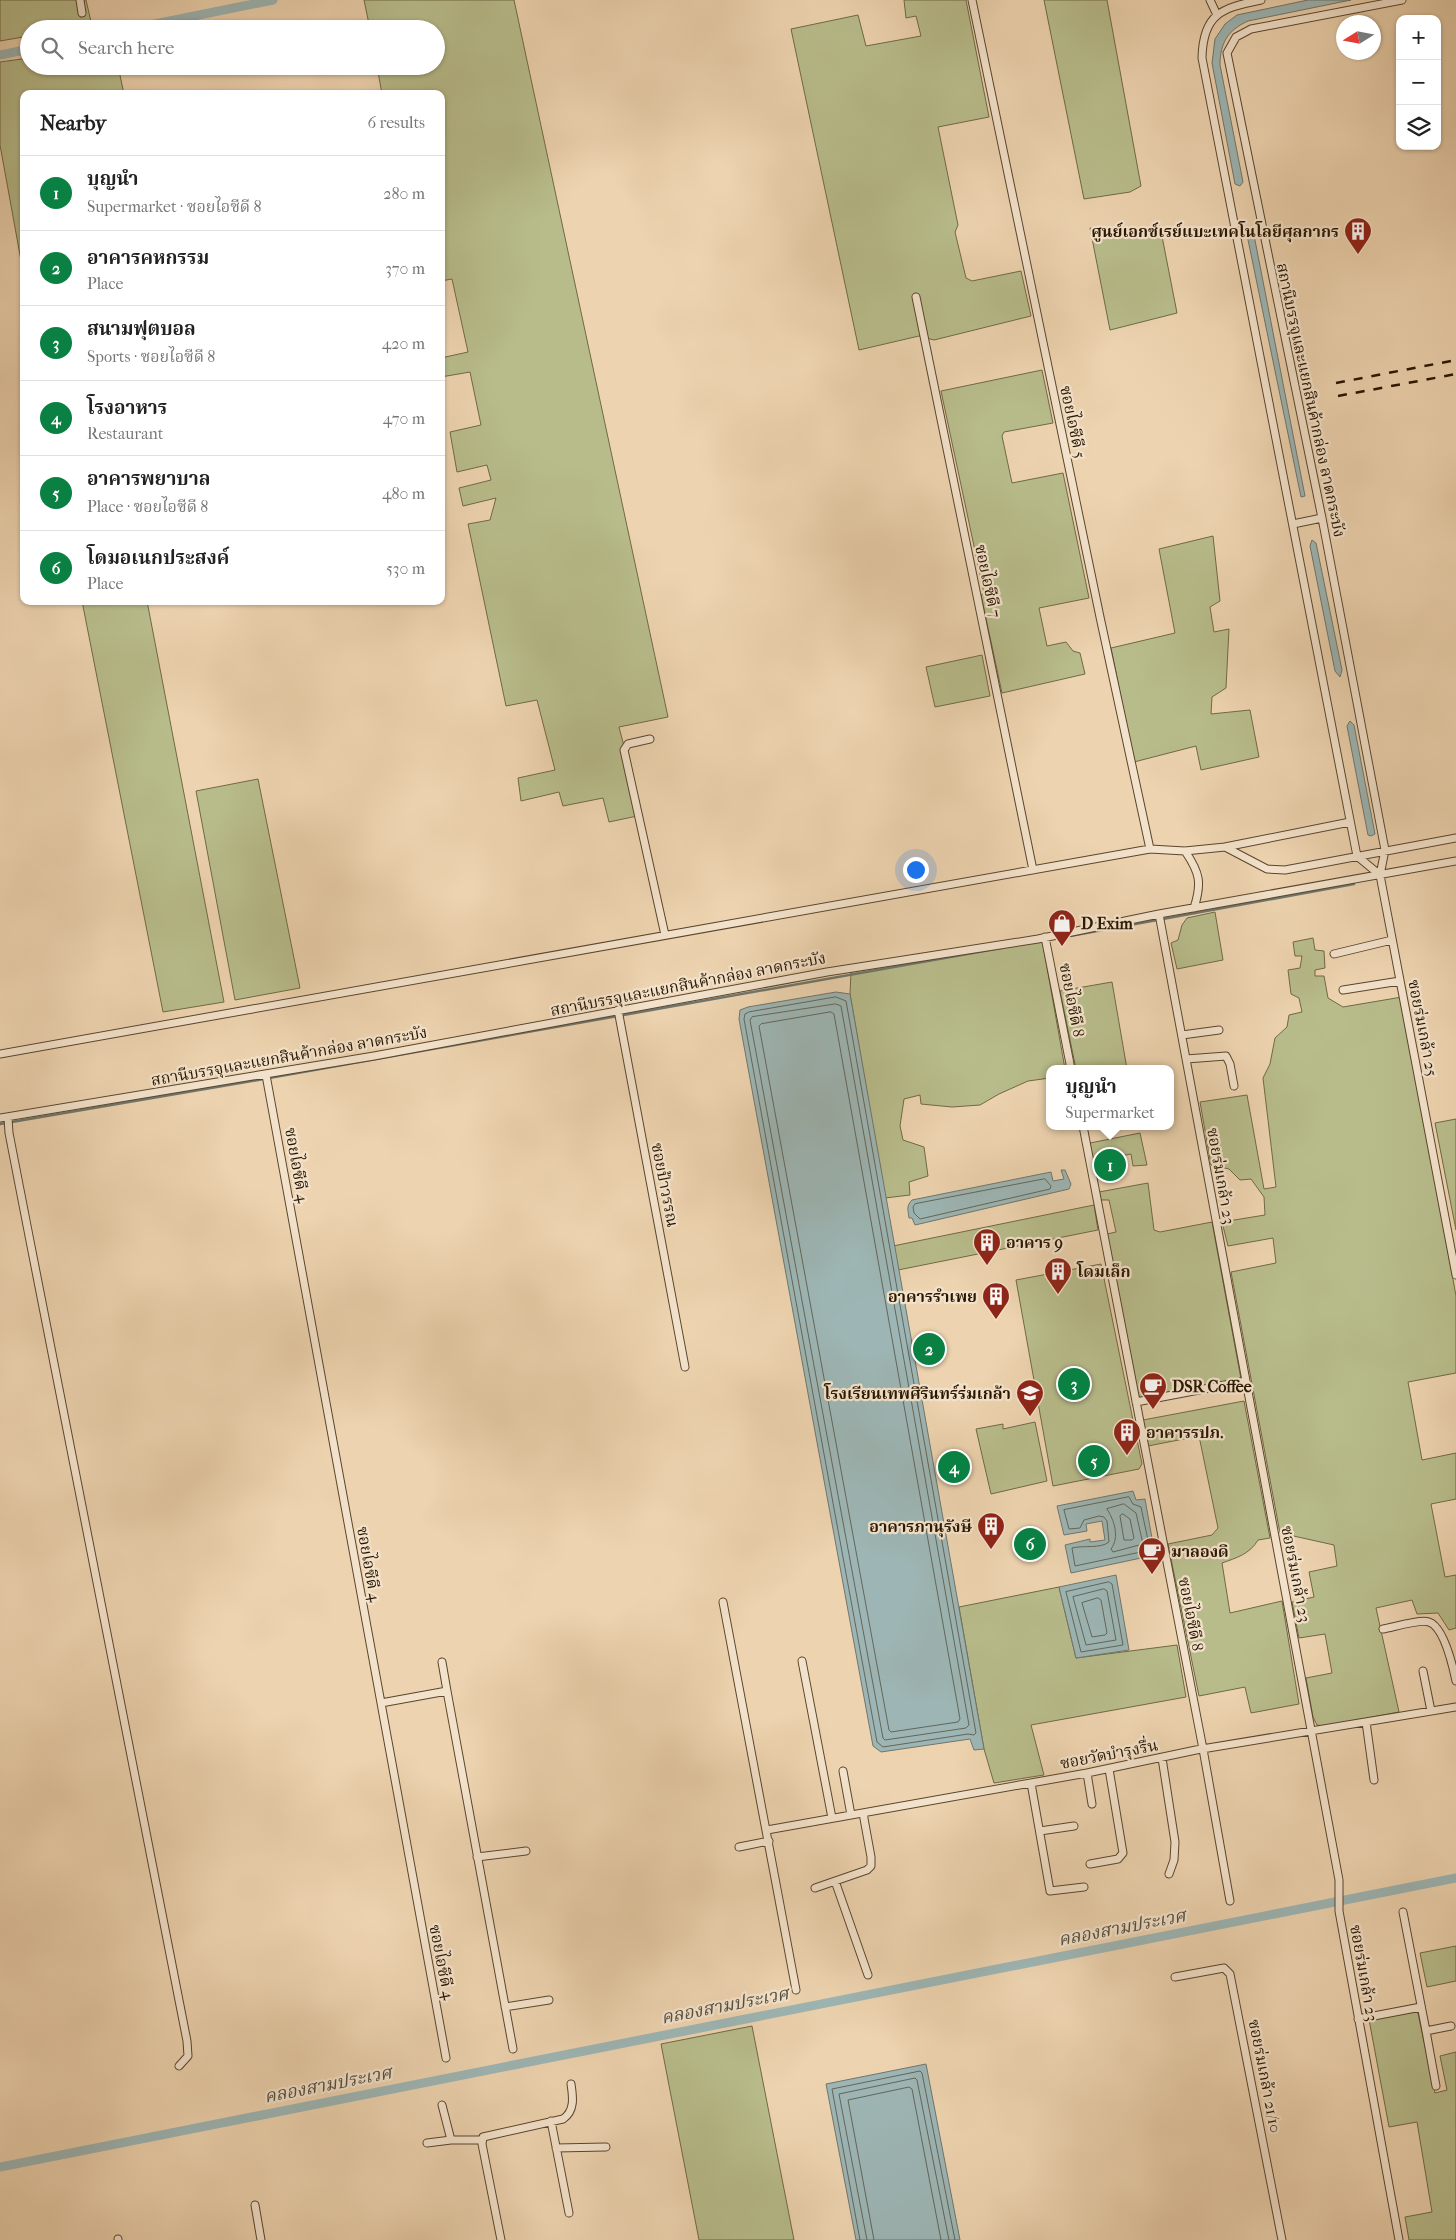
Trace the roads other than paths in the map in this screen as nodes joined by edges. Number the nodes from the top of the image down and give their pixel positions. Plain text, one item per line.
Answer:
1 (80, 0) edge
2 (972, 0) edge
3 (1210, 0) edge
4 (1261, 0) edge
5 (1402, 0) edge
6 (82, 13) dead end
7 (1217, 14) junction
8 (916, 297) dead end
9 (1322, 518) junction
10 (1293, 524) junction
11 (650, 739) dead end
12 (1350, 822) junction
13 (1456, 838) edge
14 (1224, 847) junction
15 (1150, 849) junction
16 (1385, 850) junction
17 (1185, 851) junction
18 (1357, 856) junction
19 (1456, 861) edge
20 (1033, 870) junction
21 (1380, 875) junction
22 (1194, 908) junction
23 (1160, 918) junction
24 (665, 935) junction
25 (1045, 940) junction
26 (1392, 940) junction
27 (1334, 954) dead end
28 (1400, 981) junction
29 (1343, 990) dead end
30 (618, 1010) junction
31 (1219, 1030) dead end
32 (1182, 1035) junction
33 (0, 1054) edge
34 (1186, 1059) junction
35 (1070, 1065) edge
36 (266, 1075) junction
37 (1234, 1086) dead end
38 (4, 1118) edge
39 (1084, 1130) edge
40 (1456, 1275) edge
41 (685, 1367) dead end
42 (1246, 1381) junction
43 (1136, 1402) junction
44 (723, 1602) dead end
45 (1383, 1629) dead end
46 (442, 1662) dead end
47 (802, 1662) dead end
48 (1423, 1671) dead end
49 (1456, 1681) edge
50 (447, 1691) junction
51 (380, 1703) junction
52 (1456, 1706) edge
53 (1431, 1711) junction
54 (1366, 1722) junction
55 (1311, 1731) junction
56 (1203, 1749) junction
57 (1162, 1758) junction
58 (1109, 1769) junction
59 (843, 1771) dead end
60 (1087, 1773) junction
61 (1374, 1780) dead end
62 (1031, 1783) junction
63 (1092, 1804) dead end
64 (863, 1813) junction
65 (851, 1815) junction
66 (832, 1818) junction
67 (1074, 1826) dead end
68 (766, 1830) junction
69 (1040, 1831) junction
70 (769, 1841) junction
71 (739, 1847) dead end
72 (526, 1851) dead end
73 (477, 1857) junction
74 (1090, 1864) dead end
75 (1169, 1874) dead end
76 (835, 1882) junction
77 (1084, 1887) dead end
78 (815, 1888) dead end
79 (1230, 1901) dead end
80 (1403, 1912) dead end
81 (868, 1975) dead end
82 (1175, 1977) dead end
83 (796, 1990) dead end
84 (549, 2000) dead end
85 (506, 2007) junction
86 (1421, 2007) junction
87 (1358, 2019) junction
88 (1451, 2026) dead end
89 (1426, 2031) junction
90 (513, 2049) dead end
91 (446, 2058) dead end
92 (179, 2066) dead end
93 (571, 2084) dead end
94 (1436, 2086) dead end
95 (442, 2105) dead end
96 (551, 2122) junction
97 (451, 2140) junction
98 (482, 2140) junction
99 (427, 2144) dead end
100 (606, 2147) dead end
101 (556, 2148) junction
102 (254, 2205) dead end
103 (569, 2213) dead end
104 (261, 2240) edge
105 (501, 2240) edge
106 (1282, 2240) edge
107 (1399, 2240) edge

1 - 6 street
2 - 15 street, ซอยไอซีดี 5
3 - 7 street
4 - 7 street
5 - 9 street, สถานีบรรจุและแยกสินค้ากล่อง ลาดกระบัง
7 - 10 street
8 - 20 street, ซอยไอซีดี 7
9 - 10 street
9 - 16 street, สถานีบรรจุและแยกสินค้ากล่อง ลาดกระบัง
10 - 12 street
11 - 24 street
12 - 14 street
12 - 18 street
13 - 16 street
14 - 17 street
14 - 18 street
15 - 17 street
15 - 20 street
16 - 18 street
16 - 21 street, สถานีบรรจุและแยกสินค้ากล่อง ลาดกระบัง
17 - 22 street
18 - 21 street
19 - 21 street, สถานีบรรจุและแยกสินค้ากล่อง ลาดกระบัง
20 - 24 street
21 - 22 street, สถานีบรรจุและแยกสินค้ากล่อง ลาดกระบัง
21 - 26 street, ซอยร่มเกล้า 25
22 - 23 street, สถานีบรรจุและแยกสินค้ากล่อง ลาดกระบัง
23 - 25 street, สถานีบรรจุและแยกสินค้ากล่อง ลาดกระบัง
23 - 32 street, ซอยร่มเกล้า 23
24 - 33 street
25 - 30 street, สถานีบรรจุและแยกสินค้ากล่อง ลาดกระบัง
25 - 35 street, ซอยไอซีดี 8
26 - 27 street
26 - 28 street, ซอยร่มเกล้า 25
28 - 29 street
28 - 40 street, ซอยร่มเกล้า 25
30 - 36 street, สถานีบรรจุและแยกสินค้ากล่อง ลาดกระบัง
30 - 41 street, ซอยป้าวรรณ
31 - 32 street
32 - 34 street, ซอยร่มเกล้า 23
34 - 37 street
34 - 42 street, ซอยร่มเกล้า 23
36 - 38 street, สถานีบรรจุและแยกสินค้ากล่อง ลาดกระบัง
36 - 51 street, ซอยไอซีดี 4
38 - 92 street
39 - 43 street, ซอยไอซีดี 8
42 - 43 street
42 - 55 street, ซอยร่มเกล้า 23
43 - 56 street, ซอยไอซีดี 8
44 - 68 street
45 - 49 street
46 - 50 street
47 - 66 street
48 - 53 street
50 - 51 street
50 - 73 street
51 - 91 street, ซอยไอซีดี 4
52 - 53 street, ซอยวัดบำรุงรื่น
53 - 54 street, ซอยวัดบำรุงรื่น
54 - 55 street, ซอยวัดบำรุงรื่น
54 - 61 street
55 - 56 street, ซอยวัดบำรุงรื่น
55 - 87 street, ซอยร่มเกล้า 23
56 - 57 street, ซอยวัดบำรุงรื่น
56 - 79 street, ซอยไอซีดี 8
57 - 58 street, ซอยวัดบำรุงรื่น
57 - 75 street
58 - 60 street, ซอยวัดบำรุงรื่น
58 - 74 street
59 - 65 street
60 - 62 street, ซอยวัดบำรุงรื่น
60 - 63 street
62 - 64 street, ซอยวัดบำรุงรื่น
62 - 69 street
64 - 65 street, ซอยวัดบำรุงรื่น
64 - 76 street
65 - 66 street, ซอยวัดบำรุงรื่น
66 - 68 street, ซอยวัดบำรุงรื่น
67 - 69 street
68 - 70 street
69 - 77 street
70 - 71 street
70 - 83 street
72 - 73 street
73 - 85 street
76 - 78 street
76 - 81 street
80 - 86 street
82 - 106 street, ซอยร่มเกล้า 21/10
84 - 85 street
85 - 90 street
86 - 87 street
86 - 89 street
87 - 107 street, ซอยร่มเกล้า 23
88 - 89 street
89 - 94 street
93 - 96 street
95 - 97 street
96 - 98 street
96 - 101 street
97 - 98 street
97 - 99 street
98 - 105 street
100 - 101 street
101 - 103 street
102 - 104 street

